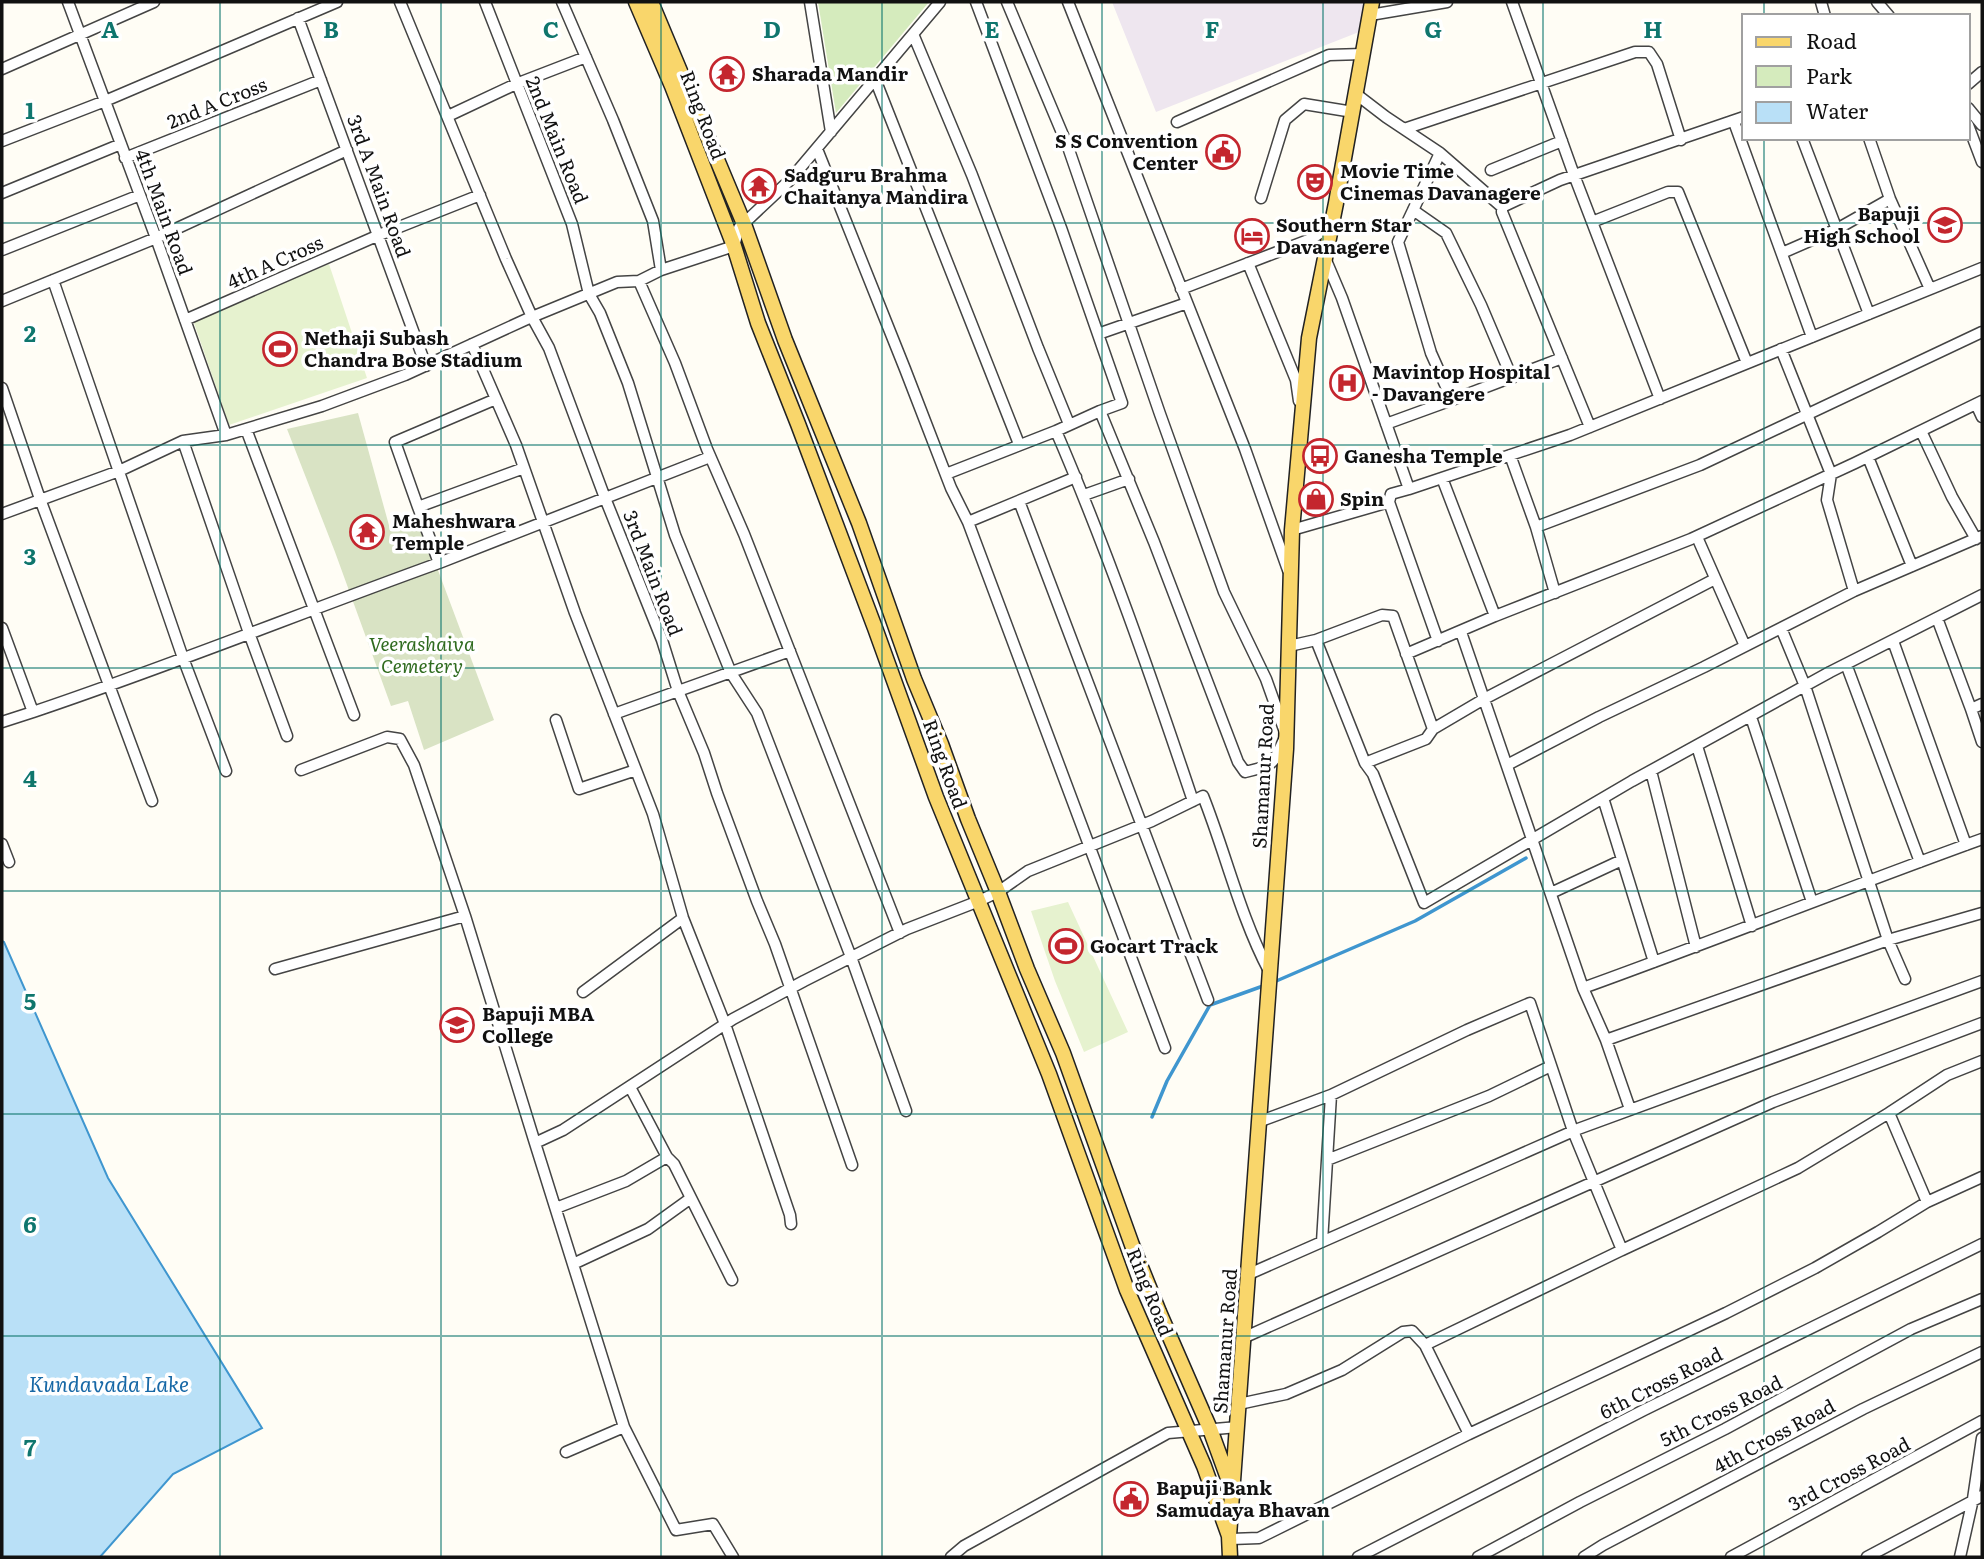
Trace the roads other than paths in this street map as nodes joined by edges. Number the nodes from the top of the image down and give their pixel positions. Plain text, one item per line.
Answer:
1 (68, 2) edge
2 (154, 2) edge
3 (337, 2) edge
4 (400, 2) edge
5 (485, 2) edge
6 (562, 2) edge
7 (636, 2) edge
8 (651, 2) edge
9 (810, 2) edge
10 (940, 2) edge
11 (976, 2) edge
12 (1007, 2) edge
13 (1068, 2) edge
14 (1447, 2) edge
15 (1512, 2) edge
16 (137, 5) edge
17 (1371, 8) edge
18 (298, 18) junction
19 (80, 34) junction
20 (912, 34) junction
21 (1363, 54) junction
22 (586, 57) junction
23 (2, 69) edge
24 (875, 79) junction
25 (321, 80) junction
26 (1541, 83) junction
27 (516, 85) junction
28 (1356, 93) junction
29 (105, 101) junction
30 (1970, 110) edge
31 (1353, 112) junction
32 (447, 116) junction
33 (1739, 120) edge
34 (1177, 122) dead end
35 (1982, 125) edge
36 (1404, 129) junction
37 (1970, 130) edge
38 (831, 132) junction
39 (1681, 140) junction
40 (1745, 140) edge
41 (1803, 140) edge
42 (1870, 140) edge
43 (2, 141) edge
44 (1562, 141) junction
45 (121, 144) junction
46 (817, 149) junction
47 (347, 150) junction
48 (1440, 153) junction
49 (125, 158) junction
50 (1982, 162) edge
51 (1491, 170) dead end
52 (1574, 175) junction
53 (2, 193) edge
54 (140, 195) junction
55 (480, 195) junction
56 (1261, 198) dead end
57 (1890, 199) junction
58 (1502, 207) junction
59 (1413, 210) junction
60 (1592, 222) junction
61 (744, 223) junction
62 (1332, 225) junction
63 (1837, 229) junction
64 (379, 235) junction
65 (156, 238) junction
66 (734, 246) junction
67 (2, 250) edge
68 (1782, 253) junction
69 (1325, 258) junction
70 (1248, 263) junction
71 (1982, 268) edge
72 (661, 270) junction
73 (53, 280) junction
74 (639, 281) junction
75 (1181, 289) junction
76 (1930, 289) junction
77 (589, 294) junction
78 (2, 302) edge
79 (1186, 303) junction
80 (1869, 314) junction
81 (532, 317) junction
82 (185, 320) junction
83 (1129, 323) junction
84 (1982, 332) edge
85 (1098, 334) junction
86 (1812, 337) junction
87 (472, 344) junction
88 (1781, 349) junction
89 (1562, 358) junction
90 (1747, 363) junction
91 (426, 366) junction
92 (1511, 377) junction
93 (2, 388) edge
94 (1660, 398) junction
95 (496, 399) junction
96 (1452, 400) junction
97 (1979, 402) edge
98 (1100, 411) junction
99 (1807, 414) junction
100 (1982, 417) edge
101 (1303, 420) junction
102 (1069, 424) junction
103 (1386, 424) junction
104 (1590, 427) junction
105 (246, 429) junction
106 (1056, 431) junction
107 (1921, 431) junction
108 (226, 435) junction
109 (183, 441) junction
110 (1019, 444) junction
111 (1510, 455) junction
112 (710, 457) junction
113 (1868, 457) junction
114 (524, 468) junction
115 (119, 471) junction
116 (946, 474) junction
117 (1831, 474) junction
118 (1076, 477) junction
119 (656, 478) junction
120 (1441, 478) junction
121 (1129, 479) junction
122 (1409, 489) junction
123 (1084, 495) junction
124 (605, 498) junction
125 (40, 499) junction
126 (1019, 501) junction
127 (1389, 502) junction
128 (418, 507) junction
129 (2, 514) edge
130 (542, 522) junction
131 (968, 522) junction
132 (1536, 527) junction
133 (1292, 530) junction
134 (1697, 537) junction
135 (1979, 537) edge
136 (439, 564) junction
137 (1912, 566) junction
138 (1715, 579) junction
139 (1291, 580) junction
140 (1854, 591) junction
141 (1555, 593) junction
142 (1982, 595) edge
143 (313, 608) junction
144 (1495, 616) junction
145 (1937, 618) junction
146 (2, 628) edge
147 (1781, 628) junction
148 (1461, 632) junction
149 (249, 633) junction
150 (1315, 640) junction
151 (1438, 641) junction
152 (1893, 641) junction
153 (1289, 646) junction
154 (1745, 646) junction
155 (790, 651) junction
156 (1406, 654) junction
157 (183, 658) junction
158 (1846, 664) junction
159 (731, 673) junction
160 (110, 686) junction
161 (1805, 686) junction
162 (678, 691) junction
163 (1484, 699) junction
164 (1982, 704) edge
165 (1971, 709) junction
166 (33, 712) junction
167 (354, 715) dead end
168 (614, 715) junction
169 (1751, 717) junction
170 (556, 720) dead end
171 (2, 722) edge
172 (1433, 729) junction
173 (1286, 735) junction
174 (287, 736) dead end
175 (1982, 742) edge
176 (1697, 746) junction
177 (1365, 763) junction
178 (1507, 765) junction
179 (301, 770) dead end
180 (636, 770) junction
181 (226, 771) dead end
182 (1651, 771) junction
183 (1603, 798) junction
184 (152, 801) dead end
185 (1193, 801) junction
186 (1141, 825) junction
187 (1982, 839) edge
188 (1533, 840) junction
189 (2, 844) edge
190 (1966, 845) junction
191 (1090, 846) junction
192 (1622, 860) junction
193 (9, 862) dead end
194 (1920, 862) junction
195 (1869, 880) junction
196 (998, 892) junction
197 (1551, 893) junction
198 (979, 901) junction
199 (1812, 902) junction
200 (1982, 913) edge
201 (465, 916) junction
202 (683, 918) junction
203 (1752, 926) junction
204 (900, 933) junction
205 (1888, 940) junction
206 (1696, 947) junction
207 (851, 957) junction
208 (1654, 962) junction
209 (275, 969) dead end
210 (1269, 979) junction
211 (1905, 979) dead end
212 (1982, 981) edge
213 (790, 988) junction
214 (1583, 988) junction
215 (583, 992) dead end
216 (1208, 1000) dead end
217 (1982, 1023) edge
218 (725, 1024) junction
219 (1606, 1041) junction
220 (1165, 1048) dead end
221 (1982, 1061) edge
222 (1551, 1066) junction
223 (630, 1087) junction
224 (1331, 1095) junction
225 (1630, 1110) junction
226 (906, 1111) dead end
227 (1889, 1113) junction
228 (1258, 1122) junction
229 (1573, 1131) junction
230 (535, 1143) junction
231 (667, 1157) junction
232 (1327, 1160) junction
233 (852, 1165) dead end
234 (1982, 1177) edge
235 (1594, 1182) junction
236 (691, 1198) junction
237 (1927, 1202) junction
238 (555, 1208) junction
239 (791, 1224) dead end
240 (1322, 1242) junction
241 (1982, 1244) edge
242 (1622, 1250) junction
243 (573, 1264) junction
244 (1249, 1274) junction
245 (732, 1280) dead end
246 (1982, 1299) edge
247 (1243, 1338) junction
248 (1425, 1345) junction
249 (1982, 1352) edge
250 (1239, 1404) junction
251 (1982, 1421) edge
252 (624, 1427) junction
253 (1238, 1427) junction
254 (1210, 1429) junction
255 (1188, 1432) junction
256 (1469, 1434) junction
257 (1982, 1438) edge
258 (566, 1452) dead end
259 (1224, 1467) junction
260 (1233, 1492) junction
261 (1978, 1497) edge
262 (1224, 1520) junction
263 (1230, 1537) junction
264 (733, 1557) edge
265 (951, 1557) edge
266 (1220, 1557) edge
267 (1230, 1557) edge
268 (1358, 1557) edge
269 (1478, 1557) edge
270 (1584, 1557) edge
271 (1731, 1557) edge
272 (1867, 1557) edge
273 (1960, 1557) edge

1 - 19 street, 4th Main Road
2 - 16 street
3 - 18 street
4 - 32 street, 3rd Main Road
5 - 27 street, 2nd Main Road
6 - 22 street
7 - 66 main road, Ring Road
8 - 61 main road, Ring Road
9 - 38 street
10 - 20 street
11 - 85 street
12 - 83 street
13 - 75 street
14 - 17 street
15 - 26 street
16 - 19 street
17 - 21 main road, Shamanur Road
18 - 25 street, 3rd A Main Road
18 - 29 street
19 - 23 street
19 - 29 street, 4th Main Road
20 - 24 street
20 - 102 street
21 - 28 main road, Shamanur Road
21 - 34 street
22 - 27 street
22 - 72 street
24 - 38 street
24 - 110 street
25 - 47 street, 3rd A Main Road
25 - 49 street, 2nd A Cross
26 - 36 street
26 - 39 street
26 - 44 street
27 - 32 street
27 - 77 street, 2nd Main Road
28 - 31 main road, Shamanur Road
28 - 36 street
29 - 43 street
29 - 45 street, 4th Main Road
30 - 35 street
31 - 56 street
31 - 62 main road, Shamanur Road
32 - 55 street, 3rd Main Road
33 - 39 street
36 - 48 street
37 - 50 street
38 - 46 street
39 - 52 street
40 - 68 street
41 - 63 street
42 - 57 street
44 - 51 street
44 - 52 street
45 - 49 street, 4th Main Road
45 - 53 street
46 - 61 street
46 - 116 street
47 - 64 street, 3rd A Main Road
47 - 65 street
48 - 58 street
48 - 59 street
49 - 54 street, 4th Main Road
52 - 58 street
52 - 60 street
54 - 65 street, 4th Main Road
54 - 67 street
55 - 64 street, 4th A Cross
55 - 81 street, 3rd Main Road
57 - 63 street
57 - 76 street
58 - 89 street
59 - 92 street
59 - 96 street
60 - 90 street
60 - 94 street
61 - 66 street
61 - 196 main road, Ring Road
62 - 69 main road, Shamanur Road
62 - 70 street
63 - 68 street
63 - 80 street
64 - 82 street, 4th A Cross
64 - 91 street, 3rd A Main Road
65 - 73 street
65 - 82 street, 4th Main Road
66 - 72 street
66 - 198 main road, Ring Road
68 - 86 street
69 - 101 main road, Shamanur Road
69 - 103 street
70 - 75 street
70 - 101 street
71 - 76 street
72 - 74 street
73 - 78 street
73 - 115 street
74 - 77 street
74 - 112 street
75 - 79 street
76 - 80 street
77 - 81 street
77 - 119 street, 2nd Main Road
79 - 83 street
79 - 139 street
80 - 86 street
81 - 87 street
81 - 124 street, 3rd Main Road
82 - 108 street, 4th Main Road
83 - 85 street
83 - 173 street
84 - 99 street
85 - 98 street
86 - 88 street
87 - 91 street
87 - 95 street
88 - 90 street
88 - 99 street
89 - 92 street
89 - 104 street
90 - 94 street
91 - 105 street
92 - 96 street
93 - 125 street
94 - 104 street
95 - 114 street
95 - 128 street
96 - 103 street
97 - 100 street
97 - 107 street
98 - 102 street
98 - 121 street
99 - 117 street
99 - 132 street
101 - 133 main road, Shamanur Road
102 - 106 street
103 - 122 street
104 - 111 street
105 - 108 street
105 - 143 street
106 - 110 street
106 - 118 street
107 - 113 street
107 - 135 street
108 - 109 street
109 - 115 street
109 - 149 street
110 - 116 street
111 - 120 street
111 - 132 street
112 - 119 street
112 - 155 street
113 - 117 street
113 - 137 street
114 - 128 street
114 - 130 street
115 - 125 street
115 - 157 street
116 - 131 street
117 - 134 street
117 - 140 street
118 - 123 street
118 - 126 street
119 - 124 street
119 - 159 street, 2nd Main Road
120 - 122 street
120 - 144 street
121 - 123 street
121 - 173 street
122 - 127 street
123 - 185 street
124 - 130 street
124 - 162 street, 3rd Main Road
125 - 129 street
125 - 160 street
126 - 131 street
126 - 186 street
127 - 133 street
127 - 151 street
128 - 136 street
130 - 136 street
130 - 168 street
131 - 191 street
132 - 141 street
133 - 139 main road, Shamanur Road
134 - 138 street
134 - 141 street
135 - 137 street
136 - 143 street
137 - 140 street
138 - 154 street
138 - 163 street
139 - 153 main road, Shamanur Road
140 - 147 street
141 - 144 street
142 - 145 street
143 - 149 street
143 - 167 street
144 - 148 street
145 - 152 street
145 - 165 street
146 - 166 street
147 - 154 street
147 - 161 street
148 - 151 street
148 - 163 street
149 - 157 street
149 - 174 street
150 - 153 street
150 - 156 street
150 - 177 street
151 - 156 street
152 - 158 street
152 - 190 street
153 - 173 main road, Shamanur Road
154 - 178 street
155 - 159 street
155 - 204 street
156 - 172 street
157 - 160 street
157 - 181 street
158 - 161 street
158 - 194 street
159 - 162 street
159 - 207 street, 2nd Main Road
160 - 166 street
160 - 184 street
161 - 169 street
161 - 195 street
162 - 168 street
162 - 213 street, 3rd Main Road
163 - 172 street
163 - 178 street
164 - 165 street
165 - 175 street
166 - 171 street
168 - 180 street
169 - 176 street
169 - 199 street
170 - 180 street
172 - 177 street
173 - 210 main road, Shamanur Road
176 - 182 street
176 - 203 street
177 - 188 street
178 - 188 street
179 - 201 street
180 - 202 street
182 - 183 street
182 - 206 street
183 - 188 street
183 - 192 street
185 - 186 street
185 - 210 street
186 - 191 street
186 - 216 street
187 - 190 street
188 - 197 street
189 - 193 street
190 - 194 street
191 - 196 street
191 - 220 street
192 - 197 street
192 - 208 street
194 - 195 street
195 - 199 street
195 - 205 street
196 - 198 street
196 - 254 main road, Ring Road
197 - 214 street
198 - 204 street
198 - 255 main road, Ring Road
199 - 203 street
200 - 205 street
201 - 209 street
201 - 230 street
202 - 215 street
202 - 218 street
203 - 206 street
204 - 207 street
205 - 211 street
205 - 219 street
206 - 208 street
207 - 213 street
207 - 226 street, 2nd Main Road
208 - 214 street
210 - 228 main road, Shamanur Road
212 - 225 street
213 - 218 street
213 - 233 street, 3rd Main Road
214 - 219 street
217 - 235 street
218 - 223 street
218 - 239 street
219 - 225 street
221 - 227 street
222 - 224 street
222 - 229 street
222 - 232 street
223 - 230 street
223 - 231 street
224 - 228 street
224 - 232 street
225 - 229 street
227 - 237 street
227 - 242 street
228 - 244 main road, Shamanur Road
229 - 235 street
229 - 240 street
230 - 238 street
231 - 236 street
231 - 238 street
232 - 240 street
234 - 237 street
235 - 242 street
235 - 247 street
236 - 243 street
236 - 245 street
237 - 256 street
238 - 243 street
240 - 244 street
241 - 268 street, 6th Cross Road
242 - 248 street
243 - 252 street
244 - 247 main road, Shamanur Road
246 - 269 street, 5th Cross Road
247 - 250 main road, Shamanur Road
248 - 250 street
248 - 256 street
249 - 270 street, 4th Cross Road
250 - 253 main road, Shamanur Road
251 - 271 street, 3rd Cross Road
252 - 258 street
252 - 264 street
253 - 254 street
253 - 260 main road, Shamanur Road
254 - 255 street
254 - 259 main road, Ring Road
255 - 262 main road, Ring Road
255 - 265 street
256 - 263 street
257 - 261 street
259 - 260 main road, Ring Road
259 - 262 main road
260 - 263 main road, Shamanur Road
261 - 272 street
261 - 273 street
262 - 263 main road, Ring Road
262 - 266 main road
263 - 267 main road, Shamanur Road

